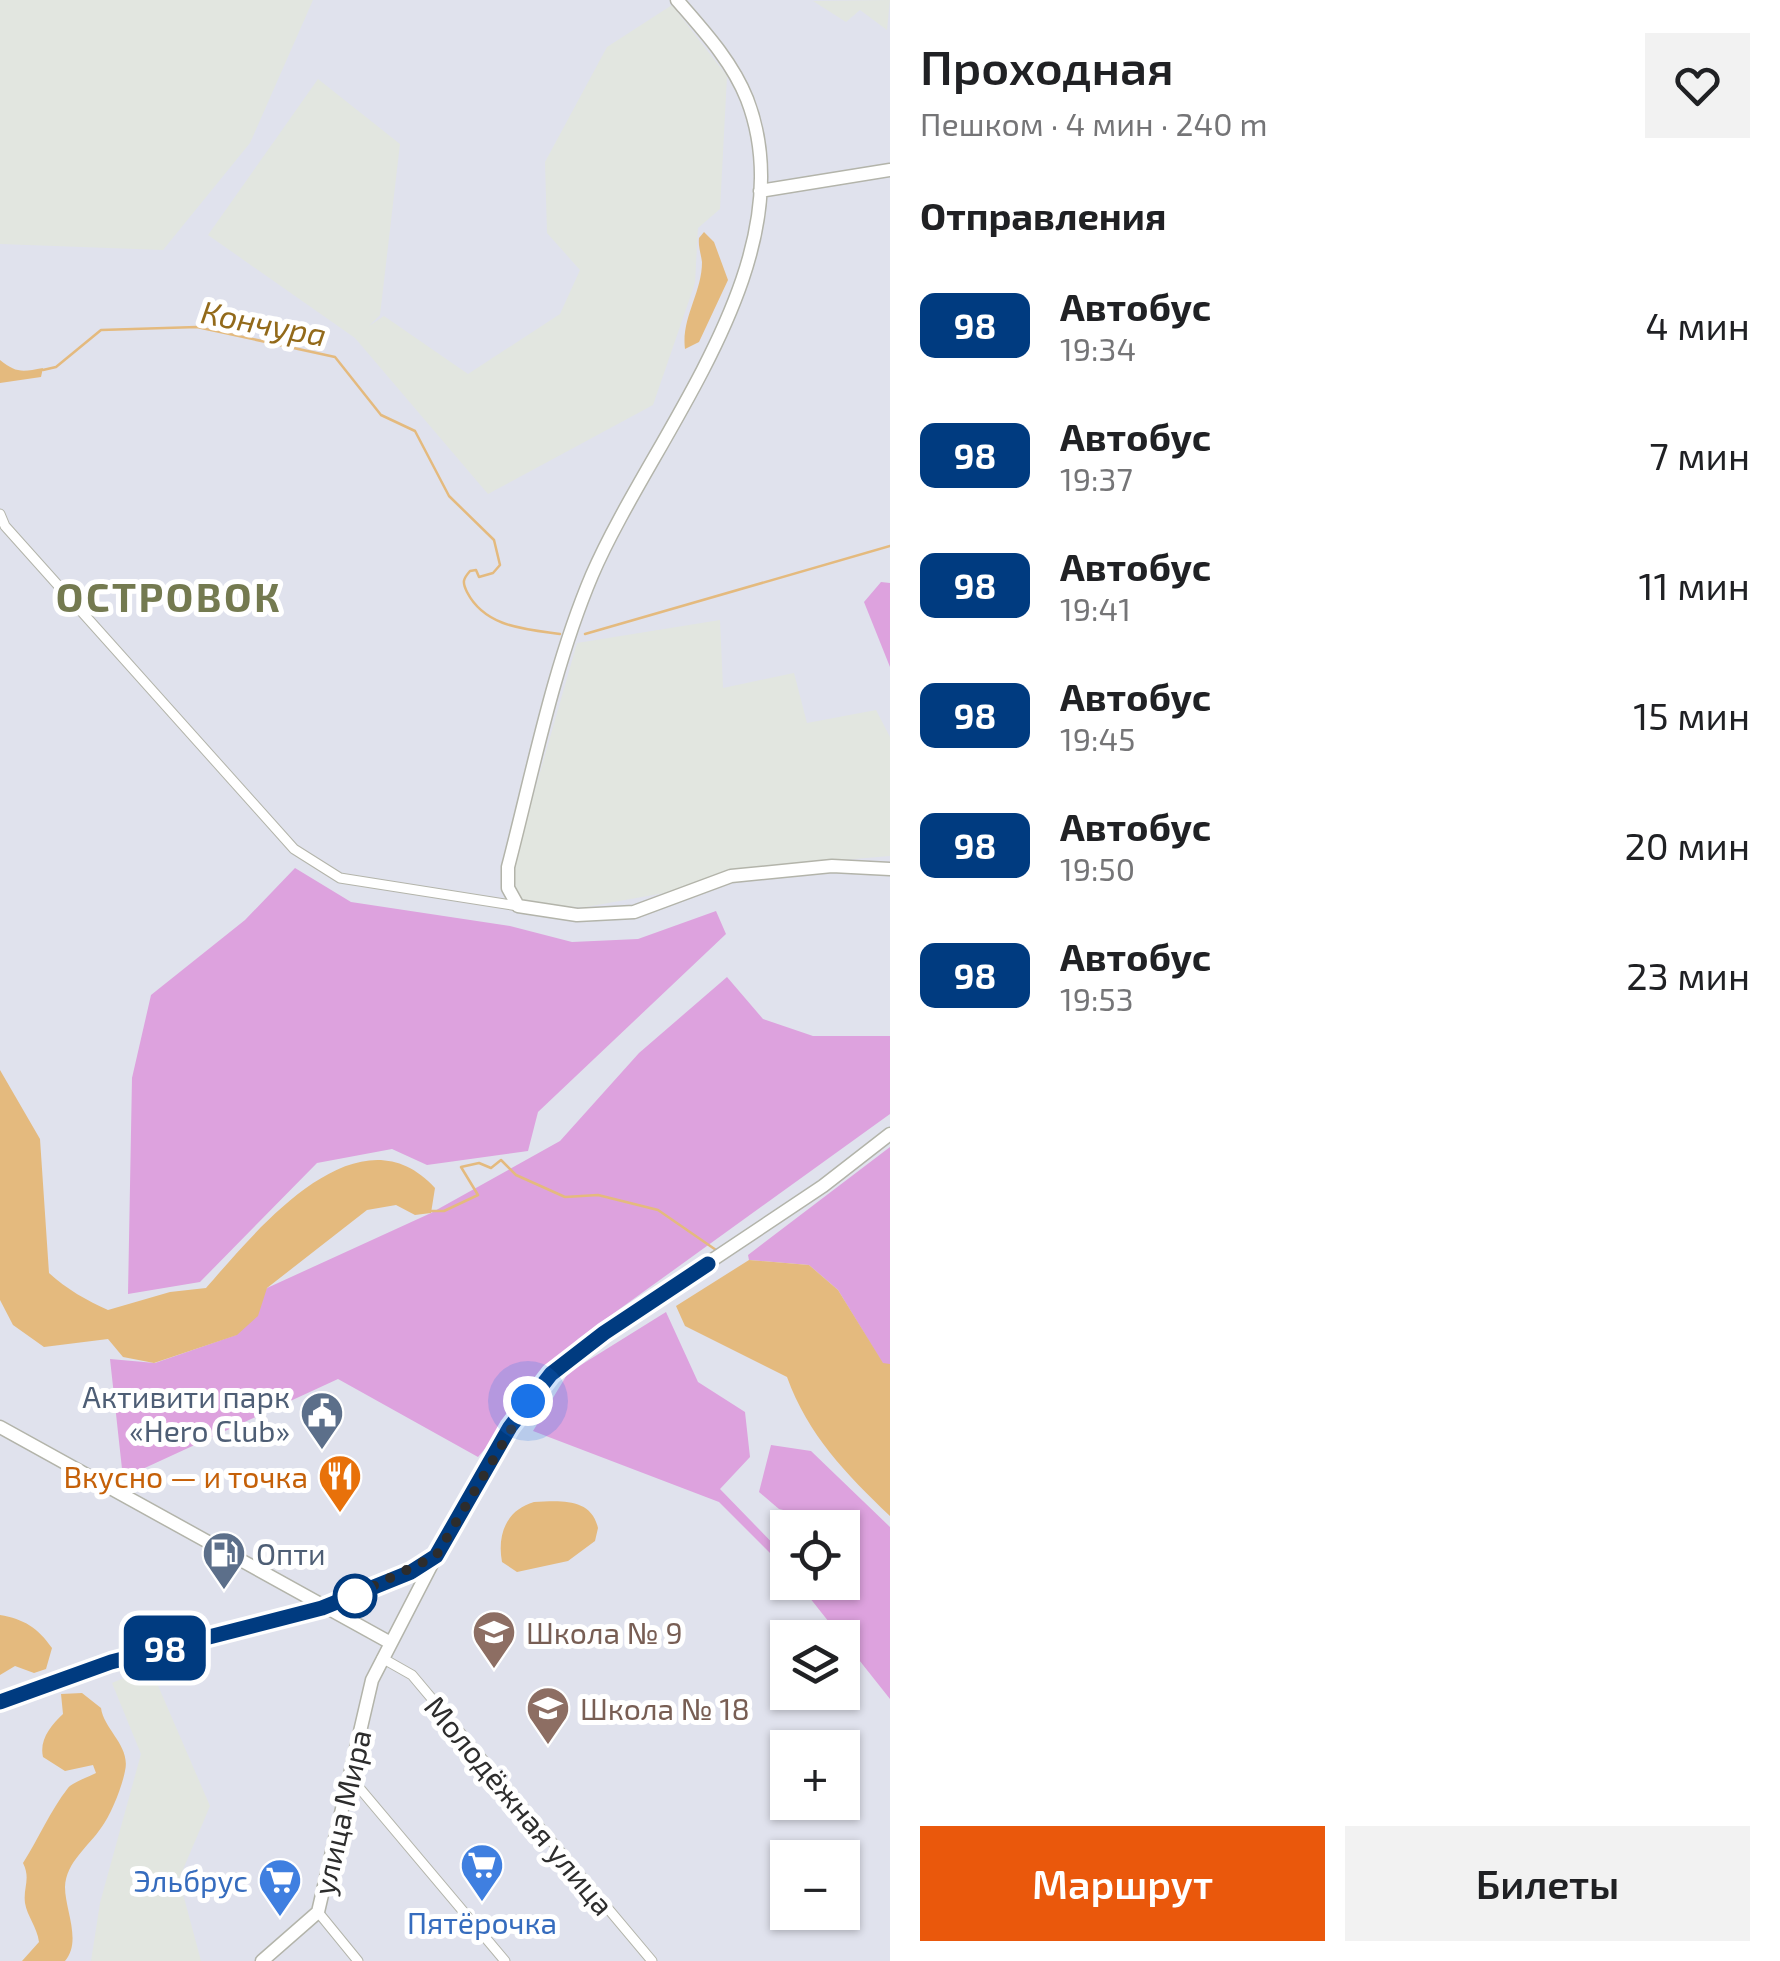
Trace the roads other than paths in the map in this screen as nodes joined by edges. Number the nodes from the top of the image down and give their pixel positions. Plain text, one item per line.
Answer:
1 (677, 0) edge
2 (890, 170) edge
3 (760, 191) junction
4 (0, 514) edge
5 (890, 869) edge
6 (518, 906) junction
7 (890, 1134) edge
8 (0, 1427) edge
9 (436, 1556) junction
10 (322, 1608) junction
11 (389, 1642) junction
12 (382, 1658) junction
13 (0, 1702) edge
14 (351, 1778) junction
15 (318, 1912) junction
16 (262, 1961) edge
17 (358, 1961) edge
18 (504, 1961) edge
19 (652, 1961) edge

1 - 3 main road
2 - 3 main road
3 - 6 main road
4 - 6 street
5 - 6 main road
7 - 9 main road, улица Мира
8 - 10 main road
9 - 10 main road
9 - 11 main road, улица Мира
10 - 11 main road
10 - 13 main road
11 - 12 main road, улица Мира
12 - 14 main road, улица Мира
12 - 19 street, Молодёжная улица
14 - 15 main road, улица Мира
14 - 18 street
15 - 16 main road, улица Мира
15 - 17 street

